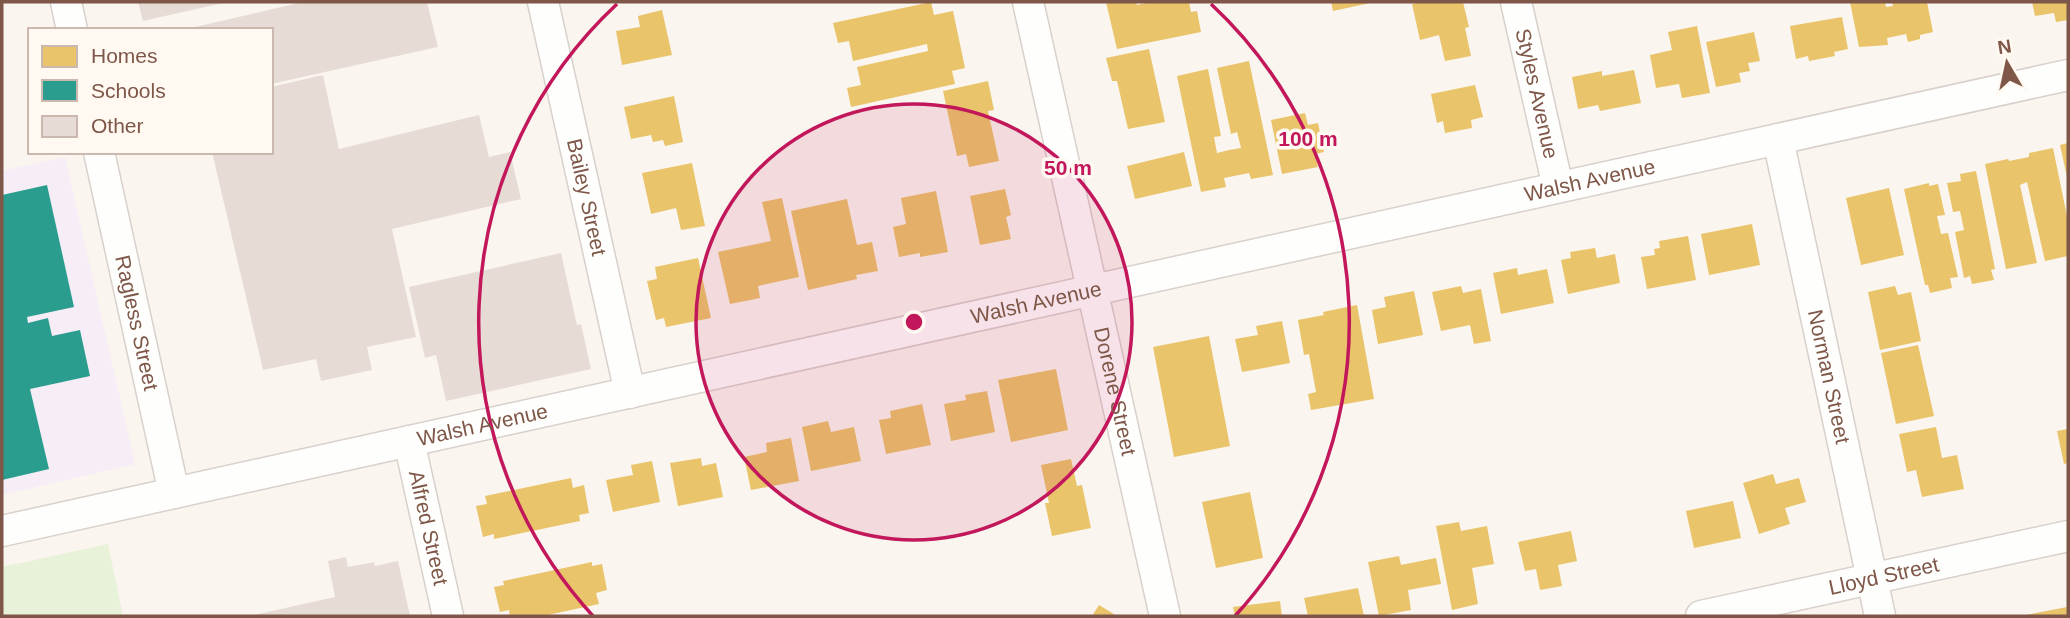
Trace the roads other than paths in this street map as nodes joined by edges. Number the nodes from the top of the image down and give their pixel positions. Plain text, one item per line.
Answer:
1 (66, 2) edge
2 (543, 2) edge
3 (1028, 2) edge
4 (1516, 2) edge
5 (72, 28) edge
6 (2068, 75) edge
7 (1778, 139) junction
8 (99, 154) edge
9 (1558, 187) junction
10 (1092, 290) junction
11 (630, 393) junction
12 (409, 441) junction
13 (174, 493) junction
14 (2, 531) edge
15 (2068, 536) edge
16 (1872, 579) junction
17 (448, 616) edge
18 (1165, 616) edge
19 (1701, 616) edge
20 (1880, 616) edge

1 - 5 street
2 - 11 street, Bailey Street
3 - 10 street, Dorene Street
4 - 9 street, Styles Avenue
6 - 7 street, Walsh Avenue
7 - 9 street, Walsh Avenue
7 - 16 street, Norman Street
8 - 13 street, Ragless Street
9 - 10 street, Walsh Avenue
10 - 11 street, Walsh Avenue
10 - 18 street, Dorene Street
11 - 12 street, Walsh Avenue
12 - 13 street, Walsh Avenue
12 - 17 street, Alfred Street
13 - 14 street, Walsh Avenue
15 - 16 street, Lloyd Street
16 - 19 street, Lloyd Street
16 - 20 street, Norman Street

